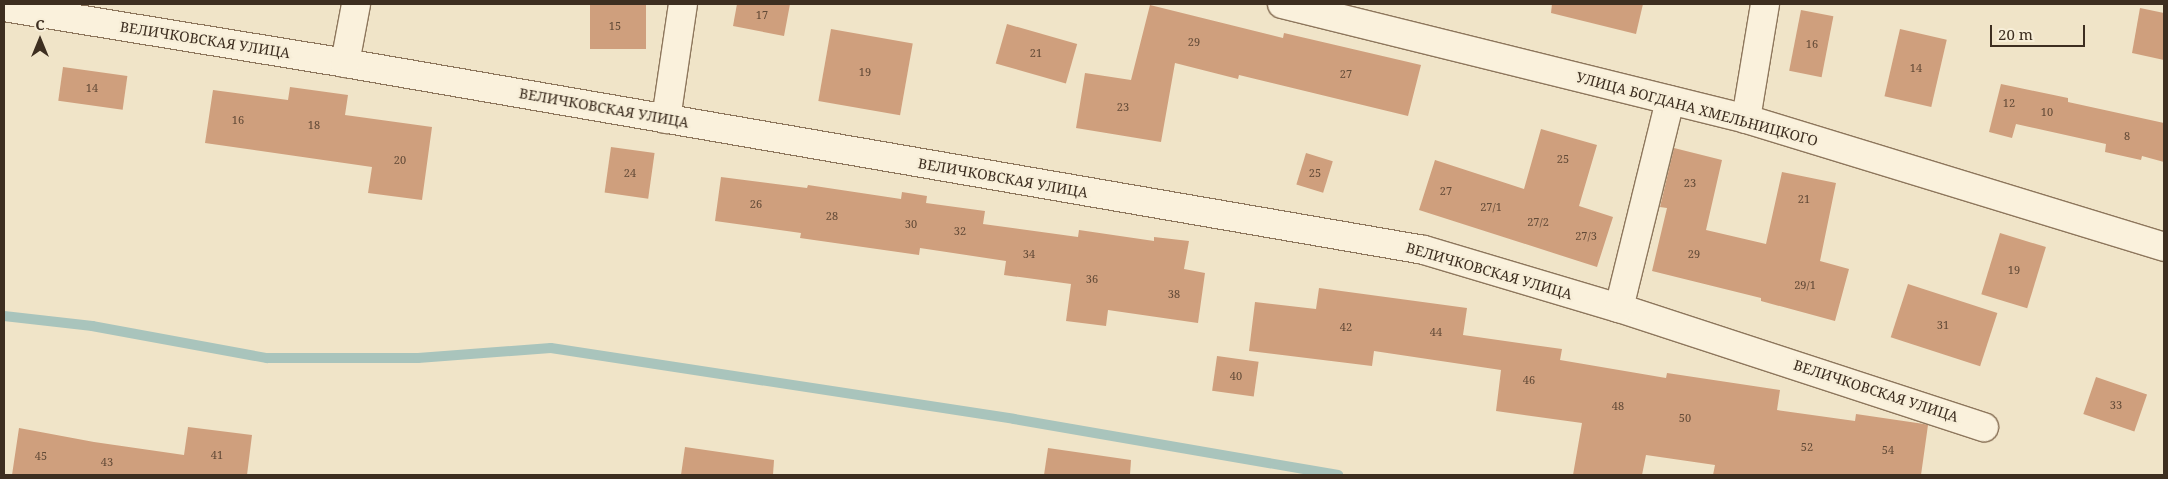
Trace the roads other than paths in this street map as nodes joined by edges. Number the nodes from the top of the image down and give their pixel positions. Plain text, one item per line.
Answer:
1 (356, 4) edge
2 (683, 4) edge
3 (1282, 4) edge
4 (1765, 4) edge
5 (4, 7) edge
6 (345, 63) junction
7 (1670, 100) junction
8 (666, 119) junction
9 (1746, 119) junction
10 (2164, 247) edge
11 (1619, 308) junction
12 (1984, 426) dead end

1 - 6 street
2 - 8 street
3 - 7 street, УЛИЦА БОГДАНА ХМЕЛЬНИЦКОГО
4 - 9 street
5 - 6 street, ВЕЛИЧКОВСКАЯ УЛИЦА
6 - 8 street, ВЕЛИЧКОВСКАЯ УЛИЦА
7 - 9 street, УЛИЦА БОГДАНА ХМЕЛЬНИЦКОГО
7 - 11 street
8 - 11 street, ВЕЛИЧКОВСКАЯ УЛИЦА
9 - 10 street, УЛИЦА БОГДАНА ХМЕЛЬНИЦКОГО
11 - 12 street, ВЕЛИЧКОВСКАЯ УЛИЦА

